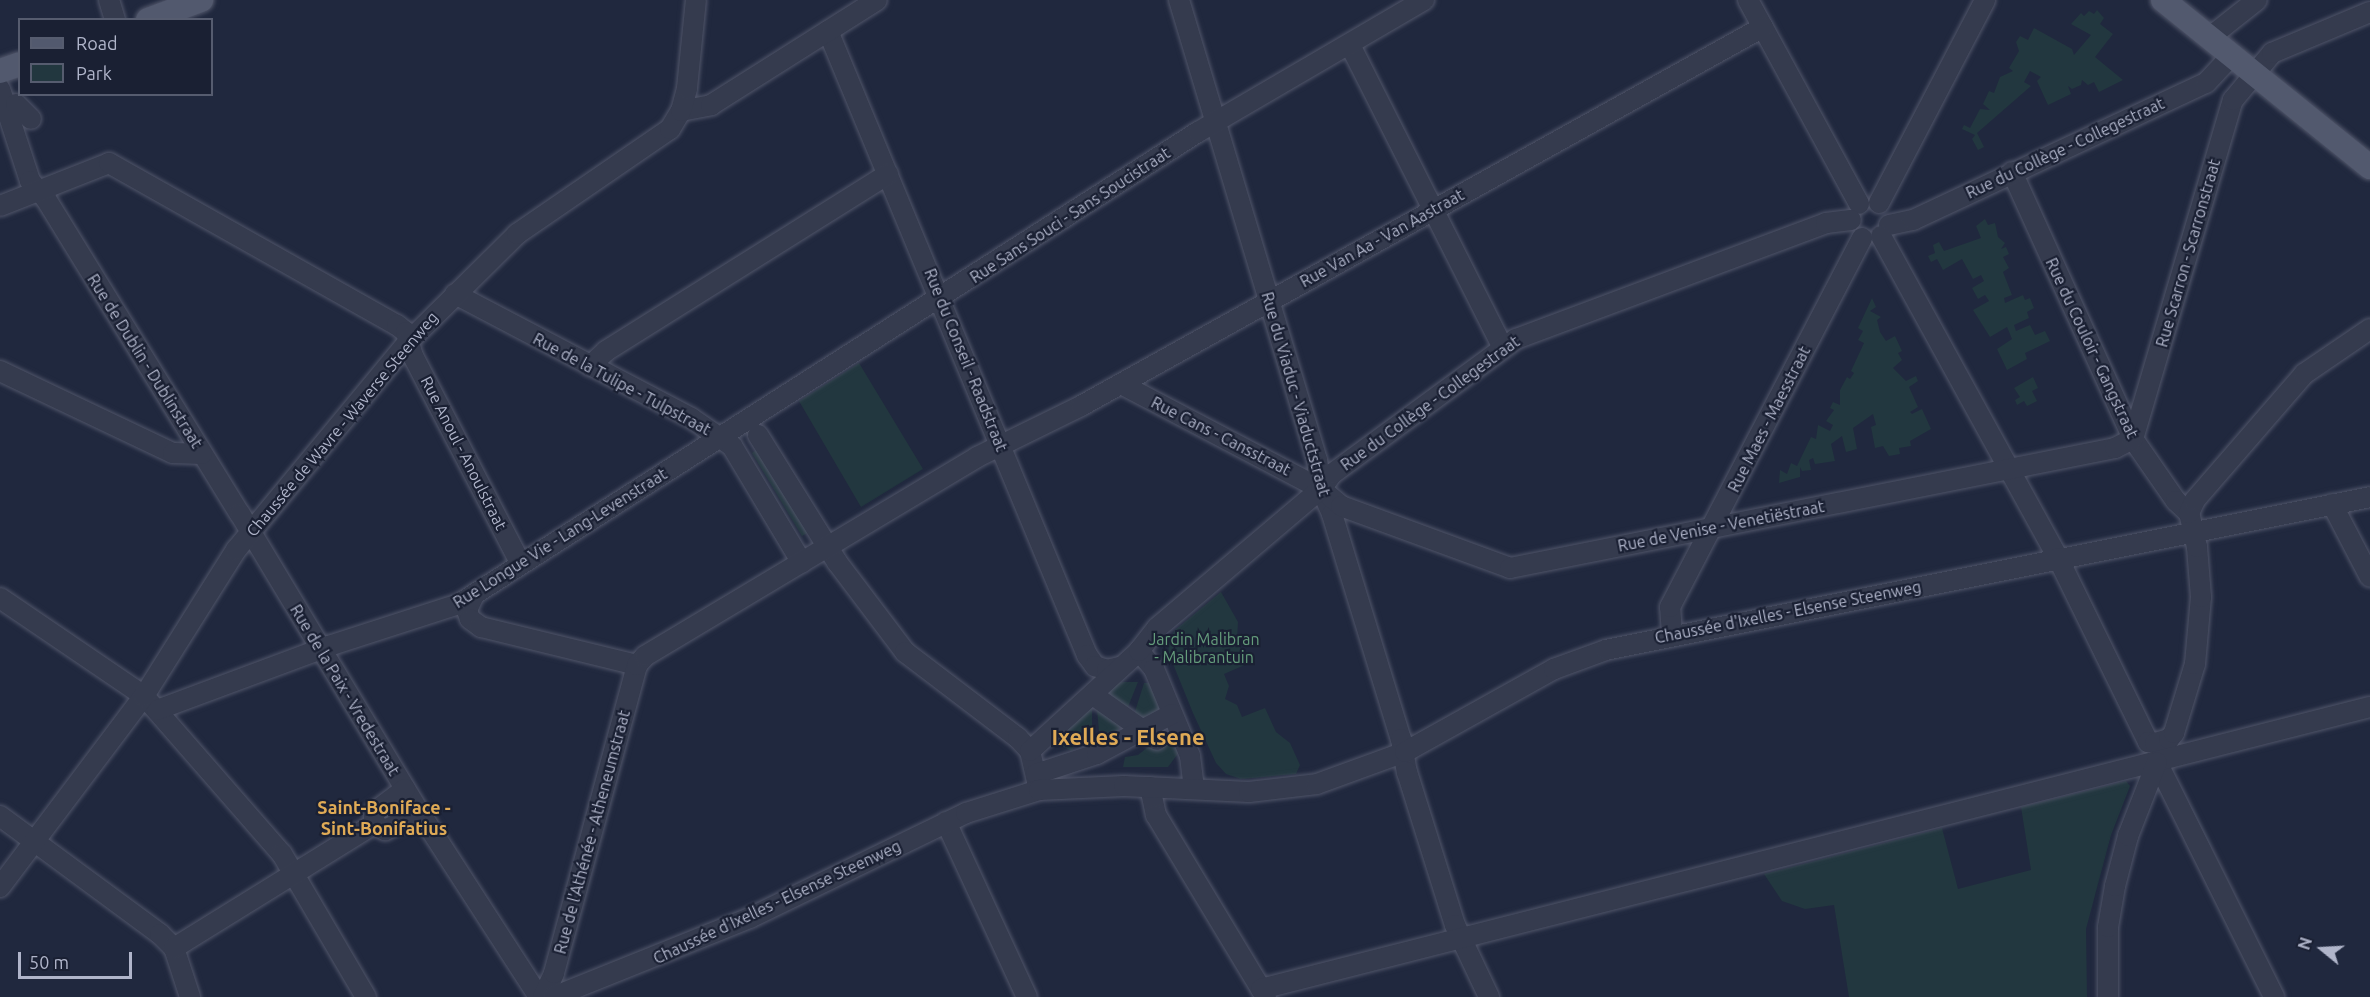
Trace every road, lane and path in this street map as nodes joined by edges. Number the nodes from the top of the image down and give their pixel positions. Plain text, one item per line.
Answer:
1 (109, 0) edge
2 (201, 0) edge
3 (696, 0) edge
4 (877, 0) edge
5 (1179, 0) edge
6 (1424, 0) edge
7 (1748, 0) edge
8 (1985, 0) edge
9 (2163, 0) edge
10 (2257, 0) edge
11 (2370, 12) edge
12 (114, 18) edge
13 (153, 18) edge
14 (1763, 27) junction
15 (828, 31) junction
16 (2209, 38) junction
17 (1350, 45) junction
18 (2232, 55) junction
19 (18, 65) edge
20 (0, 71) edge
21 (2253, 72) junction
22 (0, 89) edge
23 (16, 104) dead end
24 (681, 111) junction
25 (31, 118) dead end
26 (1215, 123) junction
27 (2370, 167) edge
28 (2012, 172) junction
29 (888, 174) junction
30 (39, 191) junction
31 (1879, 203) junction
32 (0, 206) edge
33 (1433, 210) junction
34 (1855, 212) junction
35 (1877, 233) junction
36 (454, 294) junction
37 (940, 298) junction
38 (1269, 300) junction
39 (2370, 329) edge
40 (409, 340) junction
41 (1503, 348) junction
42 (590, 366) junction
43 (0, 371) edge
44 (1121, 384) junction
45 (758, 435) dead end
46 (720, 438) junction
47 (2133, 439) junction
48 (1001, 446) junction
49 (202, 454) junction
50 (2009, 468) junction
51 (1321, 489) junction
52 (2370, 497) edge
53 (2332, 504) junction
54 (2191, 522) junction
55 (1711, 530) junction
56 (251, 532) junction
57 (827, 547) junction
58 (2058, 558) junction
59 (802, 562) junction
60 (521, 564) junction
61 (2370, 577) edge
62 (474, 595) junction
63 (0, 598) edge
64 (1672, 634) junction
65 (320, 650) junction
66 (1139, 651) junction
67 (637, 665) junction
68 (1119, 667) junction
69 (1093, 702) junction
70 (150, 703) junction
71 (2370, 707) edge
72 (1180, 716) junction
73 (1140, 726) junction
74 (1037, 744) junction
75 (1405, 752) junction
76 (2157, 762) junction
77 (1038, 782) junction
78 (1150, 787) junction
79 (405, 789) junction
80 (1194, 789) junction
81 (420, 813) junction
82 (0, 816) edge
83 (946, 822) junction
84 (374, 824) junction
85 (36, 840) junction
86 (296, 873) junction
87 (0, 887) edge
88 (1460, 938) junction
89 (174, 948) junction
90 (1264, 993) edge
91 (190, 997) edge
92 (366, 997) edge
93 (539, 997) edge
94 (543, 997) edge
95 (553, 997) edge
96 (1027, 997) edge
97 (1489, 997) edge
98 (2108, 997) edge
99 (2274, 997) edge

1 - 12 street
2 - 13 main road
3 - 24 street, Chaussée de Wavre - Waverse Steenweg
4 - 15 street
5 - 26 street, Rue du Viaduc - Viaductstraat
6 - 17 street, Rue Sans Souci - Sans Soucistraat
7 - 14 street
8 - 31 street
9 - 16 main road
10 - 16 street
11 - 21 street, Rue Scarron - Scarronstraat
14 - 33 street, Rue Van Aa - Van Aastraat
14 - 34 street
15 - 24 street
15 - 29 street, Rue du Conseil - Raadstraat
16 - 18 main road
17 - 26 street, Rue Sans Souci - Sans Soucistraat
17 - 33 street
18 - 21 main road
18 - 28 street, Rue du Collège - Collegestraat
19 - 20 main road
21 - 27 main road
21 - 47 street, Rue Scarron - Scarronstraat
22 - 30 street, Rue de Dublin - Dublinstraat
23 - 25 street
24 - 36 street, Chaussée de Wavre - Waverse Steenweg
26 - 37 street, Rue Sans Souci - Sans Soucistraat
26 - 38 street, Rue du Viaduc - Viaductstraat
28 - 35 street, Rue du Collège - Collegestraat
28 - 47 street, Rue du Couloir - Gangstraat
29 - 37 street, Rue du Conseil - Raadstraat
29 - 42 street
30 - 32 street
30 - 40 street
30 - 49 street, Rue de Dublin - Dublinstraat
31 - 34 street, Rue du Collège - Collegestraat
31 - 35 street
33 - 38 street, Rue Van Aa - Van Aastraat
33 - 41 street
34 - 35 street
34 - 41 street, Rue du Collège - Collegestraat
35 - 50 street
35 - 55 street, Rue Maes - Maesstraat
36 - 40 street, Chaussée de Wavre - Waverse Steenweg
36 - 42 street, Rue de la Tulipe - Tulpstraat
37 - 46 street, Rue Sans Souci - Sans Soucistraat
37 - 48 street, Rue du Conseil - Raadstraat
38 - 44 street, Rue Van Aa - Van Aastraat
38 - 51 street, Rue du Viaduc - Viaductstraat
39 - 54 street
40 - 56 street, Chaussée de Wavre - Waverse Steenweg
40 - 60 street, Rue Anoul - Anoulstraat
41 - 51 street, Rue du Collège - Collegestraat
42 - 46 street, Rue de la Tulipe - Tulpstraat
43 - 49 street
44 - 48 street, Rue Van Aa - Van Aastraat
44 - 51 street, Rue Cans - Cansstraat
45 - 57 street
46 - 59 street, Rue de la Tulipe - Tulpstraat
46 - 60 street, Rue Longue Vie - Lang-Levenstraat
47 - 50 street, Rue de Venise - Venetiëstraat
47 - 54 street, Rue du Couloir - Gangstraat
48 - 57 street, Rue Van Aa - Van Aastraat
48 - 68 street, Rue du Conseil - Raadstraat
49 - 56 street, Rue de Dublin - Dublinstraat
50 - 55 street, Rue de Venise - Venetiëstraat
50 - 58 street
51 - 55 street, Rue de Venise - Venetiëstraat
51 - 66 street, Rue du Collège - Collegestraat
51 - 75 street, Rue du Viaduc - Viaductstraat
52 - 53 street, Chaussée d'Ixelles - Elsense Steenweg
53 - 54 street, Chaussée d'Ixelles - Elsense Steenweg
53 - 61 street
54 - 58 street, Chaussée d'Ixelles - Elsense Steenweg
54 - 58 street
55 - 64 street, Rue Maes - Maesstraat
56 - 65 street, Rue de la Paix - Vredestraat
56 - 70 street, Chaussée de Wavre - Waverse Steenweg
57 - 59 street, Rue Van Aa - Van Aastraat
57 - 74 street
58 - 64 street, Chaussée d'Ixelles - Elsense Steenweg
59 - 67 street, Rue Van Aa - Van Aastraat
60 - 62 street, Rue Longue Vie - Lang-Levenstraat
62 - 65 street, Rue Longue Vie - Lang-Levenstraat
62 - 67 street
63 - 70 street
64 - 75 street, Chaussée d'Ixelles - Elsense Steenweg
65 - 70 street, Rue Longue Vie - Lang-Levenstraat
65 - 79 street, Rue de la Paix - Vredestraat
66 - 68 street, Rue du Collège - Collegestraat
66 - 72 street
67 - 94 street, Rue de l'Athénée - Atheneumstraat
68 - 69 street, Rue du Collège - Collegestraat
69 - 73 street
69 - 74 street, Rue du Collège - Collegestraat
70 - 85 street, Chaussée de Wavre - Waverse Steenweg
70 - 86 street
71 - 76 street
72 - 73 street
72 - 80 street
73 - 77 street
74 - 77 street
75 - 80 street, Chaussée d'Ixelles - Elsense Steenweg
75 - 88 street, Rue du Viaduc - Viaductstraat
76 - 88 street
76 - 98 street
76 - 99 street
77 - 78 street, Chaussée d'Ixelles - Elsense Steenweg
77 - 83 street, Chaussée d'Ixelles - Elsense Steenweg
78 - 80 street, Chaussée d'Ixelles - Elsense Steenweg
78 - 90 street
79 - 81 street, Rue de la Paix - Vredestraat
79 - 84 street
81 - 84 street
81 - 93 street, Rue de la Paix - Vredestraat
82 - 85 street
83 - 95 street, Chaussée d'Ixelles - Elsense Steenweg
83 - 96 street
84 - 86 street
85 - 87 street, Chaussée de Wavre - Waverse Steenweg
85 - 89 street
86 - 89 street
86 - 92 street
88 - 90 street
88 - 97 street, Rue du Viaduc - Viaductstraat
89 - 91 street

